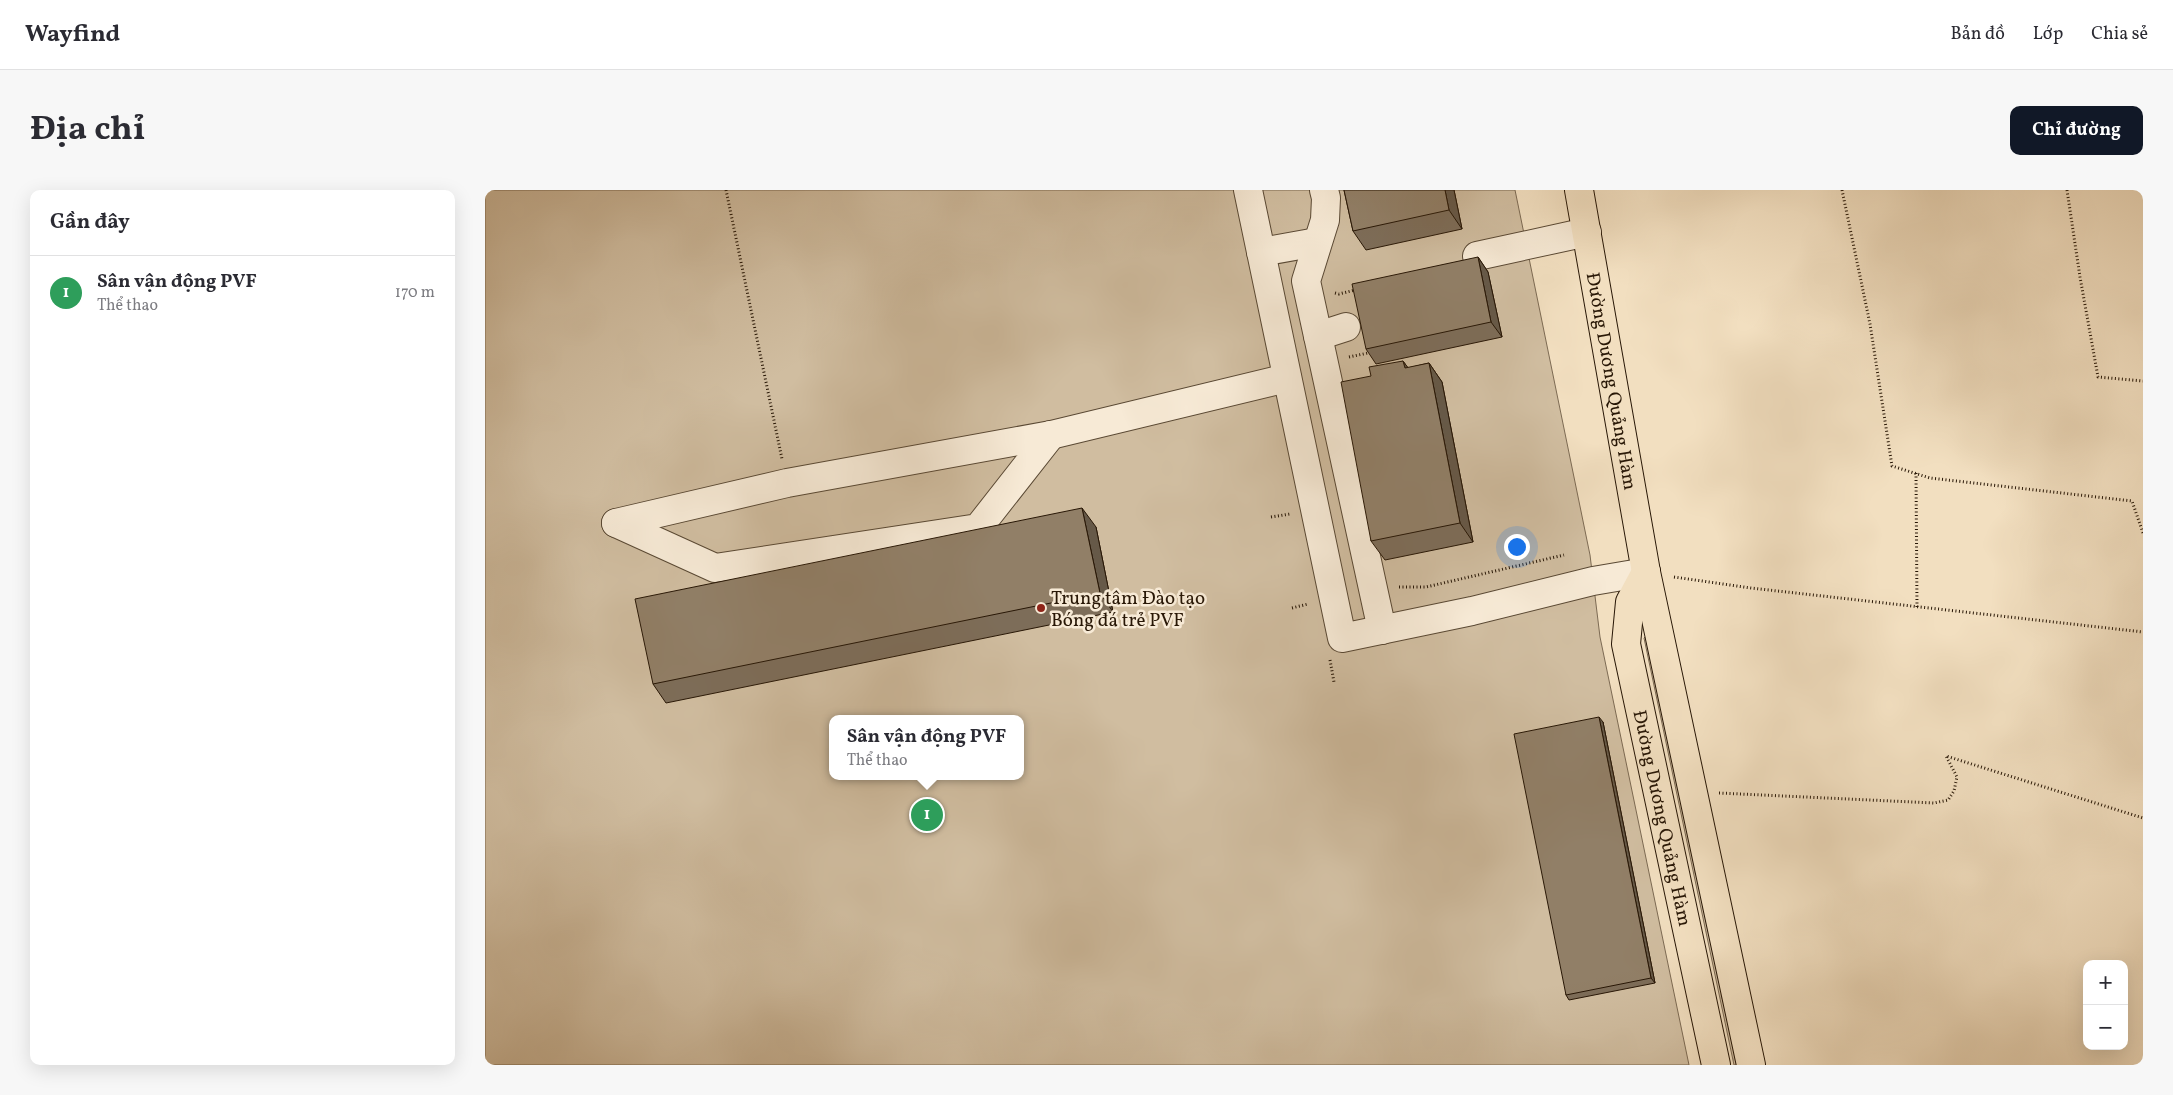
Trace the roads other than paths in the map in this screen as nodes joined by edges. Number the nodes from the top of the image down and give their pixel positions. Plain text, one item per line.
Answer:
1 (1248, 190) edge
2 (1324, 190) edge
3 (1579, 190) edge
4 (1587, 232) junction
5 (1317, 242) junction
6 (1261, 252) junction
7 (1477, 256) edge
8 (1346, 327) dead end
9 (1318, 336) junction
10 (1287, 378) junction
11 (1336, 420) junction
12 (1299, 428) junction
13 (1051, 435) junction
14 (1356, 512) junction
15 (1318, 520) junction
16 (1646, 572) junction
17 (1382, 630) junction
18 (1716, 1065) edge
19 (1751, 1065) edge

1 - 6 lane
2 - 5 lane
3 - 4 main road, Đường Dương Quảng Hàm
4 - 7 lane
4 - 16 main road, Đường Dương Quảng Hàm
5 - 6 lane
5 - 9 lane
6 - 10 lane
8 - 9 lane
9 - 11 lane
10 - 12 lane
10 - 13 lane
11 - 12 lane
11 - 14 lane
12 - 15 lane
13 - 13 lane
14 - 15 lane
14 - 17 lane
15 - 17 lane
16 - 17 lane
16 - 18 main road, Đường Dương Quảng Hàm
16 - 19 main road, Đường Dương Quảng Hàm

